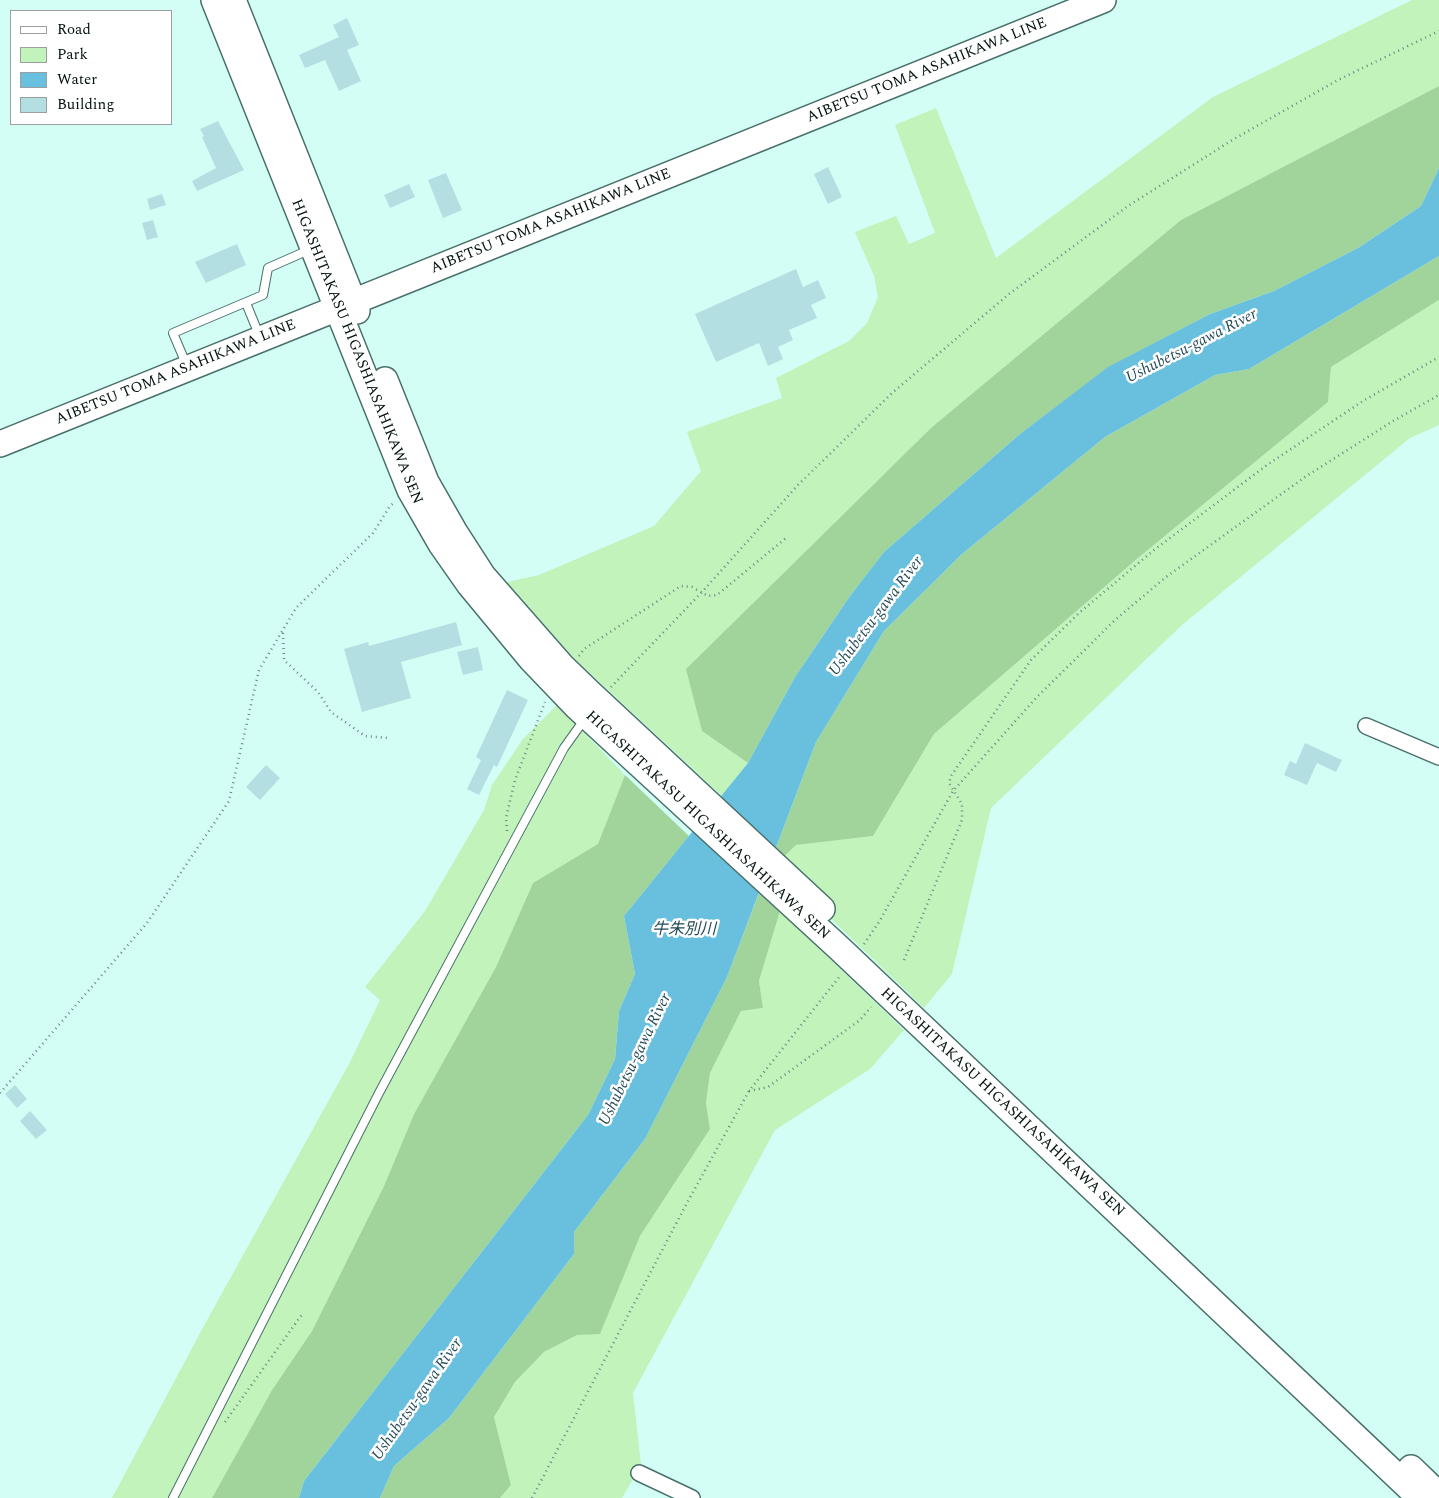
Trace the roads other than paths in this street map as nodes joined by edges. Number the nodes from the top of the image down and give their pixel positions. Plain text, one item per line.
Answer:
1 (214, 0) edge
2 (232, 0) edge
3 (1103, 0) edge
4 (313, 248) junction
5 (246, 303) junction
6 (346, 305) junction
7 (261, 338) junction
8 (188, 369) junction
9 (0, 444) edge
10 (592, 708) junction
11 (1366, 726) dead end
12 (1439, 757) edge
13 (851, 948) junction
14 (639, 1473) dead end
15 (1439, 1495) edge
16 (173, 1498) edge
17 (692, 1498) edge
18 (1420, 1498) edge

1 - 4 main road, HIGASHITAKASU HIGASHIASAHIKAWA SEN
2 - 6 main road, HIGASHITAKASU HIGASHIASAHIKAWA SEN
3 - 6 main road, AIBETSU TOMA ASAHIKAWA LINE
4 - 5 lane
4 - 6 main road, HIGASHITAKASU HIGASHIASAHIKAWA SEN
5 - 7 lane
5 - 8 lane
6 - 7 main road, AIBETSU TOMA ASAHIKAWA LINE
6 - 10 main road, HIGASHITAKASU HIGASHIASAHIKAWA SEN
6 - 10 main road, HIGASHITAKASU HIGASHIASAHIKAWA SEN
7 - 8 main road, AIBETSU TOMA ASAHIKAWA LINE
8 - 9 main road, AIBETSU TOMA ASAHIKAWA LINE
10 - 13 main road, HIGASHITAKASU HIGASHIASAHIKAWA SEN
10 - 16 lane
11 - 12 street
13 - 15 main road, HIGASHITAKASU HIGASHIASAHIKAWA SEN
13 - 18 main road, HIGASHITAKASU HIGASHIASAHIKAWA SEN
14 - 17 street

